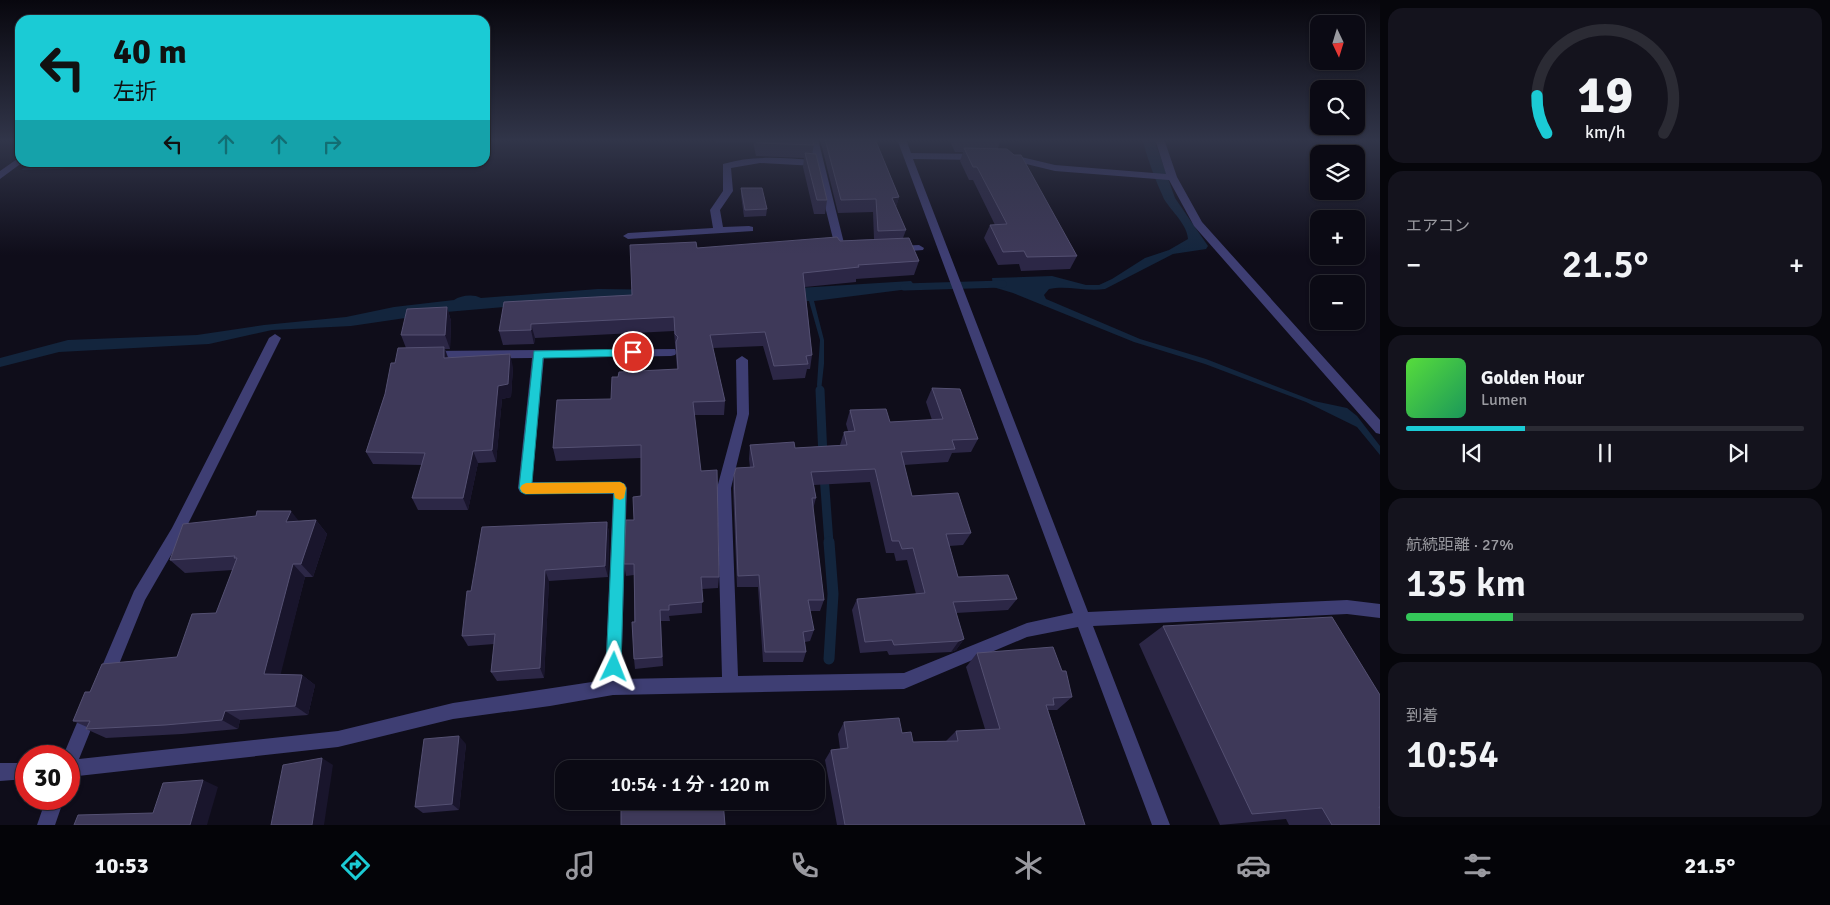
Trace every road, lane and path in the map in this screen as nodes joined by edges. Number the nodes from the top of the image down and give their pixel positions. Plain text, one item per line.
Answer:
1 (1172, 177) edge
2 (727, 178) edge
3 (823, 178) edge
4 (916, 178) edge
5 (749, 229) dead end
6 (719, 231) junction
7 (628, 236) dead end
8 (920, 248) dead end
9 (890, 249) edge
10 (851, 250) edge
11 (276, 338) dead end
12 (671, 352) dead end
13 (538, 354) junction
14 (422, 355) edge
15 (742, 360) dead end
16 (1380, 429) edge
17 (1380, 611) edge
18 (1082, 619) junction
19 (730, 684) junction
20 (613, 686) junction
21 (77, 745) edge
22 (80, 768) edge
23 (15, 771) edge
24 (0, 772) edge
25 (51, 810) edge
26 (46, 825) edge
27 (1161, 825) edge

1 - 16 street
2 - 6 street
3 - 10 street
4 - 18 street
5 - 6 street
6 - 7 street
8 - 9 street
11 - 21 street
12 - 13 street
13 - 14 street
13 - 20 street
15 - 19 street
17 - 18 street
18 - 19 street
18 - 27 street
19 - 20 street
20 - 22 street
23 - 24 street
25 - 26 street

